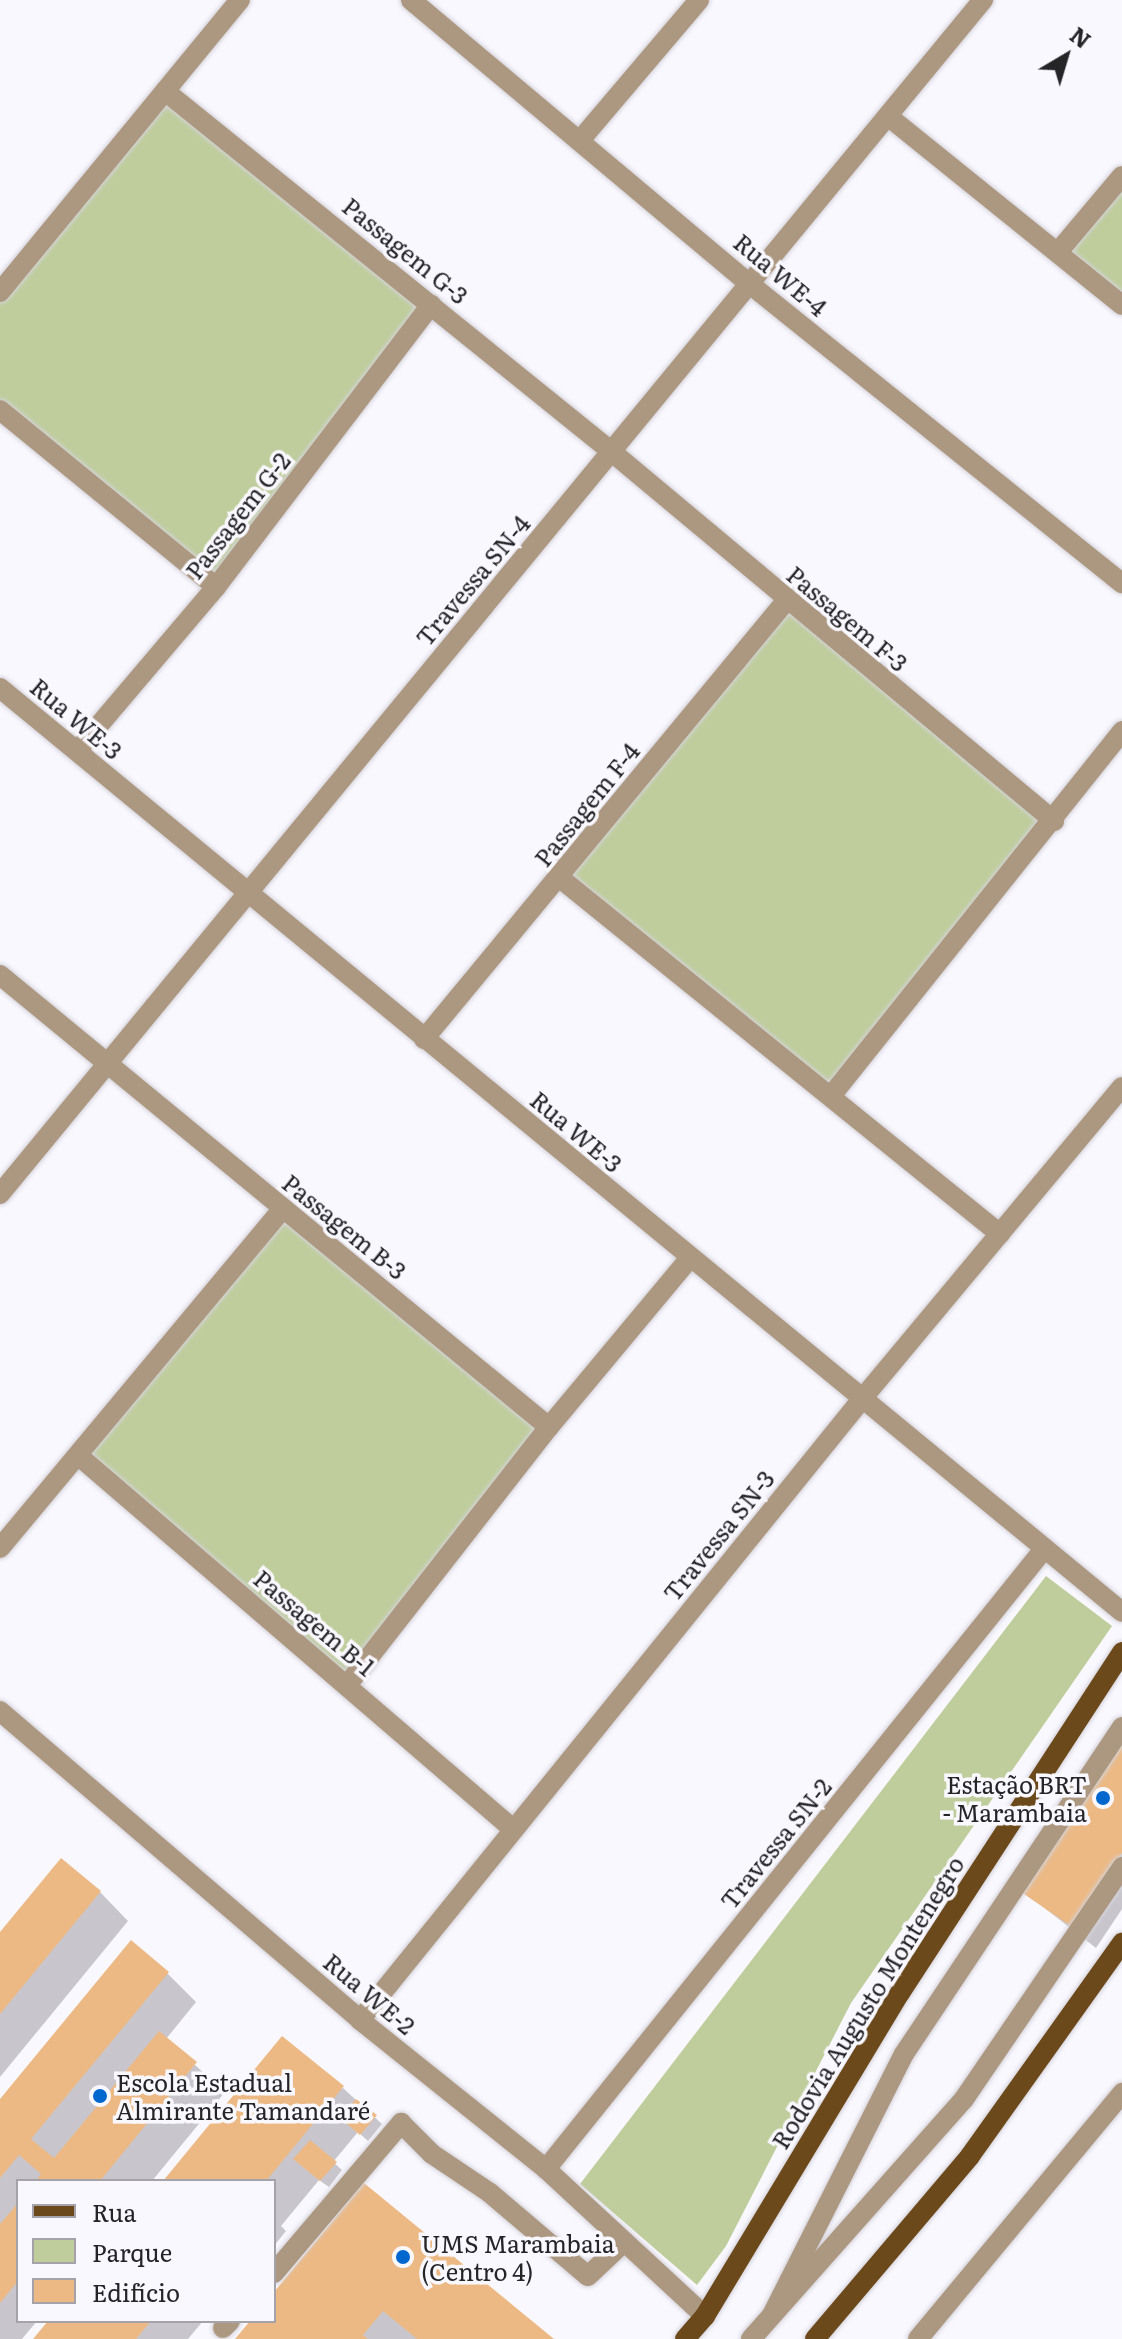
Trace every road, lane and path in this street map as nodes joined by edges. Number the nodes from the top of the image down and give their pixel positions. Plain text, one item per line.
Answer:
1 (240, 0) edge
2 (411, 0) edge
3 (699, 0) edge
4 (983, 0) edge
5 (165, 91) junction
6 (889, 117) junction
7 (582, 138) junction
8 (1122, 176) edge
9 (1058, 252) junction
10 (751, 285) junction
11 (0, 292) edge
12 (431, 305) junction
13 (1122, 305) edge
14 (0, 410) edge
15 (612, 452) junction
16 (1122, 583) edge
17 (216, 587) junction
18 (786, 601) junction
19 (0, 688) edge
20 (1122, 731) edge
21 (77, 751) junction
22 (1054, 821) junction
23 (560, 878) junction
24 (247, 893) junction
25 (0, 975) edge
26 (424, 1039) junction
27 (107, 1066) junction
28 (1122, 1087) edge
29 (831, 1096) junction
30 (0, 1194) edge
31 (283, 1208) junction
32 (1000, 1234) junction
33 (690, 1258) junction
34 (862, 1399) junction
35 (549, 1427) junction
36 (80, 1457) junction
37 (0, 1548) edge
38 (1044, 1549) junction
39 (1122, 1612) edge
40 (1122, 1652) edge
41 (348, 1684) junction
42 (0, 1711) edge
43 (1122, 1727) edge
44 (513, 1829) junction
45 (1122, 1867) edge
46 (1122, 1943) edge
47 (360, 2020) junction
48 (1122, 2093) edge
49 (546, 2169) junction
50 (624, 2242) junction
51 (276, 2271) edge
52 (773, 2313) junction
53 (705, 2316) junction
54 (685, 2339) edge
55 (751, 2339) edge
56 (815, 2339) edge
57 (918, 2339) edge

1 - 5 street
2 - 7 street, Rua WE-4
3 - 7 street
4 - 6 street, Travessa SN-4
5 - 11 street
5 - 12 street, Passagem G-3
6 - 9 street
6 - 10 street, Travessa SN-4
7 - 10 street, Rua WE-4
8 - 9 street
9 - 13 street
10 - 15 street, Travessa SN-4
10 - 16 street, Rua WE-4
12 - 15 street, Passagem G-3
12 - 17 street, Passagem G-2
14 - 17 street
15 - 18 street, Passagem F-3
15 - 24 street, Travessa SN-4
17 - 21 street, Passagem G-2
18 - 22 street, Passagem F-3
18 - 23 street, Passagem F-4
19 - 21 street, Rua WE-3
20 - 22 street
21 - 24 street, Rua WE-3
22 - 29 street
23 - 26 street, Passagem F-4
23 - 29 street
24 - 26 street, Rua WE-3
24 - 27 street, Travessa SN-4
25 - 27 street, Passagem B-3
26 - 33 street, Rua WE-3
27 - 30 street, Travessa SN-4
27 - 31 street, Passagem B-3
28 - 32 street, Travessa SN-3
29 - 32 street
31 - 35 street, Passagem B-3
31 - 36 street
32 - 34 street, Travessa SN-3
33 - 34 street, Rua WE-3
33 - 35 street
34 - 38 street, Rua WE-3
34 - 44 street, Travessa SN-3
35 - 41 street
36 - 37 street
36 - 41 street, Passagem B-1
38 - 39 street, Rua WE-3
38 - 49 street, Travessa SN-2
40 - 53 main road, Rodovia Augusto Montenegro
41 - 44 street, Passagem B-1
42 - 47 street, Rua WE-2
43 - 52 street
44 - 47 street, Travessa SN-3
45 - 52 street
46 - 56 main road
47 - 49 street, Rua WE-2
48 - 57 street
49 - 50 street, Rua WE-2
50 - 51 street
50 - 53 street, Rua WE-2
52 - 55 street
53 - 54 main road, Rodovia Augusto Montenegro

